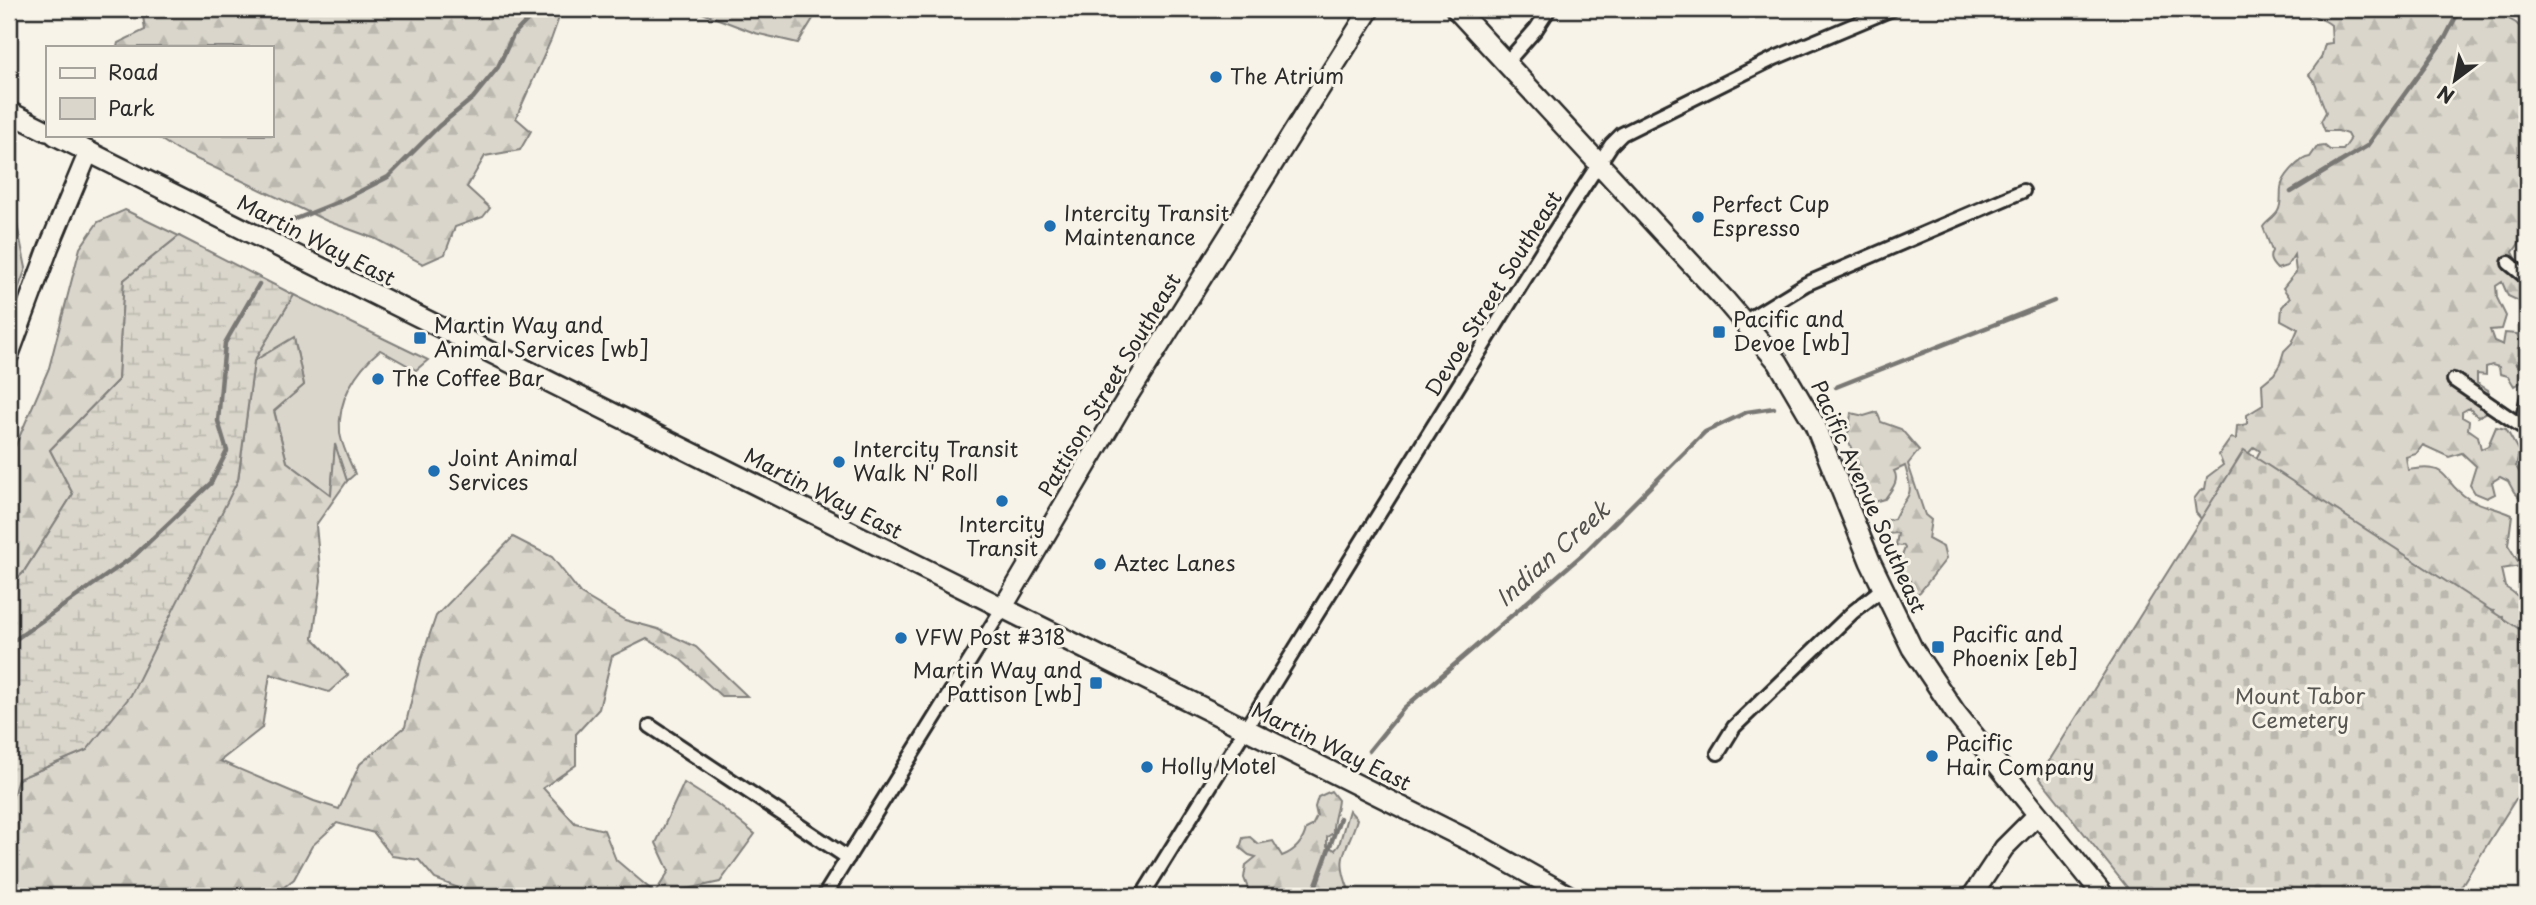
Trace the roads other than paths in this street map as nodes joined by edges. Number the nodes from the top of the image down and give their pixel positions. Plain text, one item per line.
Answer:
1 (1370, 9) edge
2 (1456, 9) edge
3 (1549, 9) edge
4 (1892, 9) edge
5 (1506, 63) junction
6 (9, 112) edge
7 (46, 130) edge
8 (57, 136) edge
9 (89, 151) junction
10 (1598, 164) junction
11 (2023, 191) dead end
12 (2509, 263) dead end
13 (2527, 278) edge
14 (1744, 321) junction
15 (9, 355) edge
16 (2454, 380) dead end
17 (2527, 400) edge
18 (2527, 422) edge
19 (2527, 430) edge
20 (1882, 589) junction
21 (1002, 609) junction
22 (650, 726) dead end
23 (1246, 730) junction
24 (1718, 753) dead end
25 (2037, 815) junction
26 (848, 858) junction
27 (824, 896) edge
28 (1142, 896) edge
29 (1569, 896) edge
30 (1972, 896) edge
31 (2104, 896) edge

1 - 21 street, Pattison Street Southeast
2 - 5 main road, Pacific Avenue Southeast
3 - 5 street
4 - 10 street, Devoe Street Southeast
5 - 10 main road, Pacific Avenue Southeast
6 - 7 main road
8 - 9 main road, Martin Way East
9 - 15 street
9 - 21 main road, Martin Way East
10 - 14 main road, Pacific Avenue Southeast
10 - 23 street, Devoe Street Southeast
11 - 14 street
12 - 13 street
14 - 20 main road, Pacific Avenue Southeast
16 - 19 street
17 - 18 street
20 - 24 street
20 - 25 main road, Pacific Avenue Southeast
21 - 23 main road, Martin Way East
21 - 26 street
22 - 26 street
23 - 28 street, Devoe Street Southeast
23 - 29 main road, Martin Way East
25 - 30 street
25 - 31 main road, Pacific Avenue Southeast
26 - 27 street

